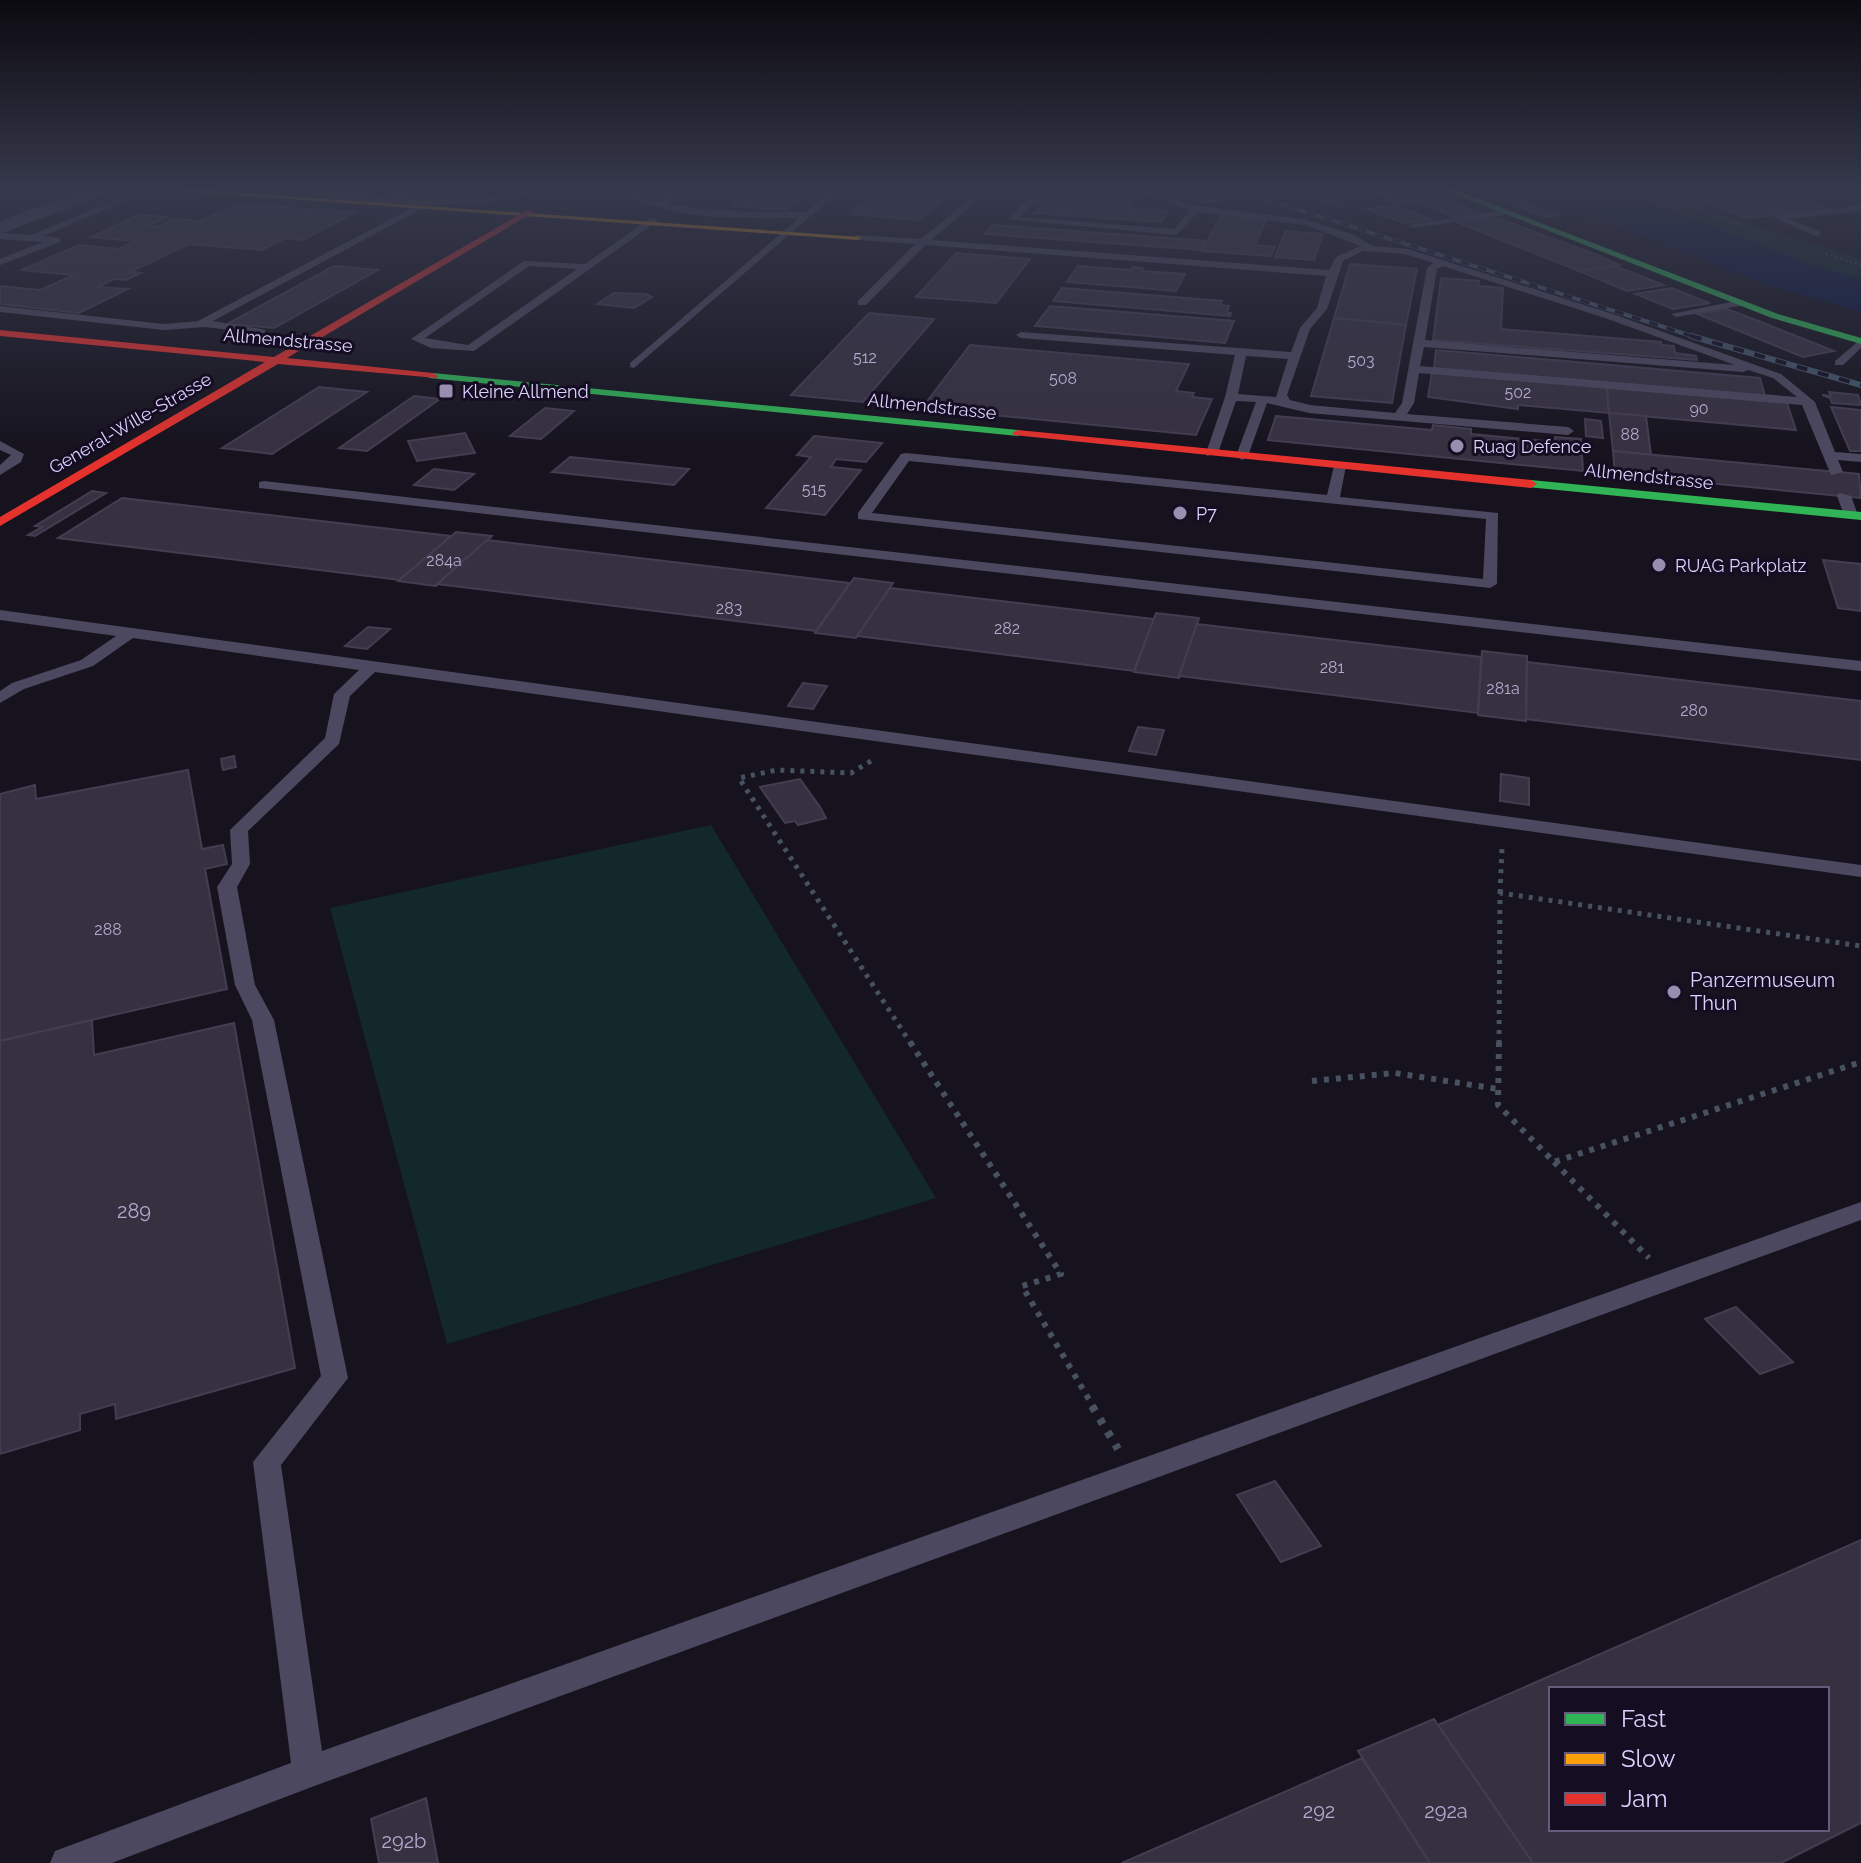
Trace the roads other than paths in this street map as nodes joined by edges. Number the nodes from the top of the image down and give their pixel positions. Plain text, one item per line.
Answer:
1 (290, 277) edge
2 (421, 277) edge
3 (507, 277) edge
4 (573, 277) edge
5 (737, 277) edge
6 (888, 277) edge
7 (1331, 277) edge
8 (1431, 277) edge
9 (1483, 277) edge
10 (1673, 277) edge
11 (862, 303) dead end
12 (1741, 303) junction
13 (0, 309) edge
14 (1676, 314) dead end
15 (202, 324) junction
16 (261, 332) dead end
17 (0, 333) edge
18 (1021, 335) dead end
19 (1861, 342) edge
20 (1420, 343) junction
21 (1241, 353) junction
22 (1294, 356) junction
23 (280, 360) junction
24 (1839, 363) dead end
25 (634, 365) dead end
26 (1757, 367) junction
27 (1415, 369) junction
28 (1231, 397) junction
29 (1263, 399) junction
30 (1285, 402) junction
31 (1809, 402) junction
32 (1408, 403) junction
33 (1399, 416) junction
34 (1519, 426) junction
35 (1568, 431) dead end
36 (0, 445) edge
37 (1212, 453) junction
38 (1829, 455) junction
39 (1242, 456) junction
40 (1861, 458) edge
41 (1340, 466) junction
42 (0, 471) edge
43 (1836, 472) dead end
44 (264, 485) dead end
45 (1844, 496) dead end
46 (1333, 500) junction
47 (1856, 516) edge
48 (0, 522) edge
49 (0, 615) edge
50 (130, 633) junction
51 (1861, 666) edge
52 (371, 668) junction
53 (0, 698) edge
54 (1861, 871) edge
55 (1861, 1211) edge
56 (309, 1772) junction
57 (67, 1863) edge

1 - 15 lane
2 - 23 main road, General-Wille-Strasse
3 - 4 lane
5 - 25 lane
6 - 11 lane
7 - 22 lane
8 - 20 lane
9 - 26 lane
10 - 12 main road
12 - 14 lane
12 - 19 main road
13 - 15 lane
15 - 16 lane
17 - 23 main road, Allmendstrasse
18 - 21 lane
19 - 24 lane
20 - 26 lane
20 - 27 lane
21 - 22 lane
21 - 28 lane
22 - 30 lane
23 - 37 main road, Allmendstrasse
23 - 48 main road, General-Wille-Strasse
26 - 31 lane
27 - 31 lane
27 - 32 lane
28 - 29 lane
28 - 37 lane
29 - 30 lane
29 - 39 lane
30 - 33 lane
31 - 38 lane
32 - 33 lane
32 - 34 lane
33 - 34 lane
34 - 35 lane
36 - 42 lane
37 - 39 main road, Allmendstrasse
38 - 40 lane
38 - 43 lane
39 - 41 main road, Allmendstrasse
41 - 46 lane
41 - 47 main road, Allmendstrasse
44 - 51 lane
45 - 47 lane
46 - 46 lane
49 - 50 lane
50 - 52 lane
50 - 53 lane
52 - 54 lane
52 - 56 lane
55 - 56 lane
56 - 57 lane

